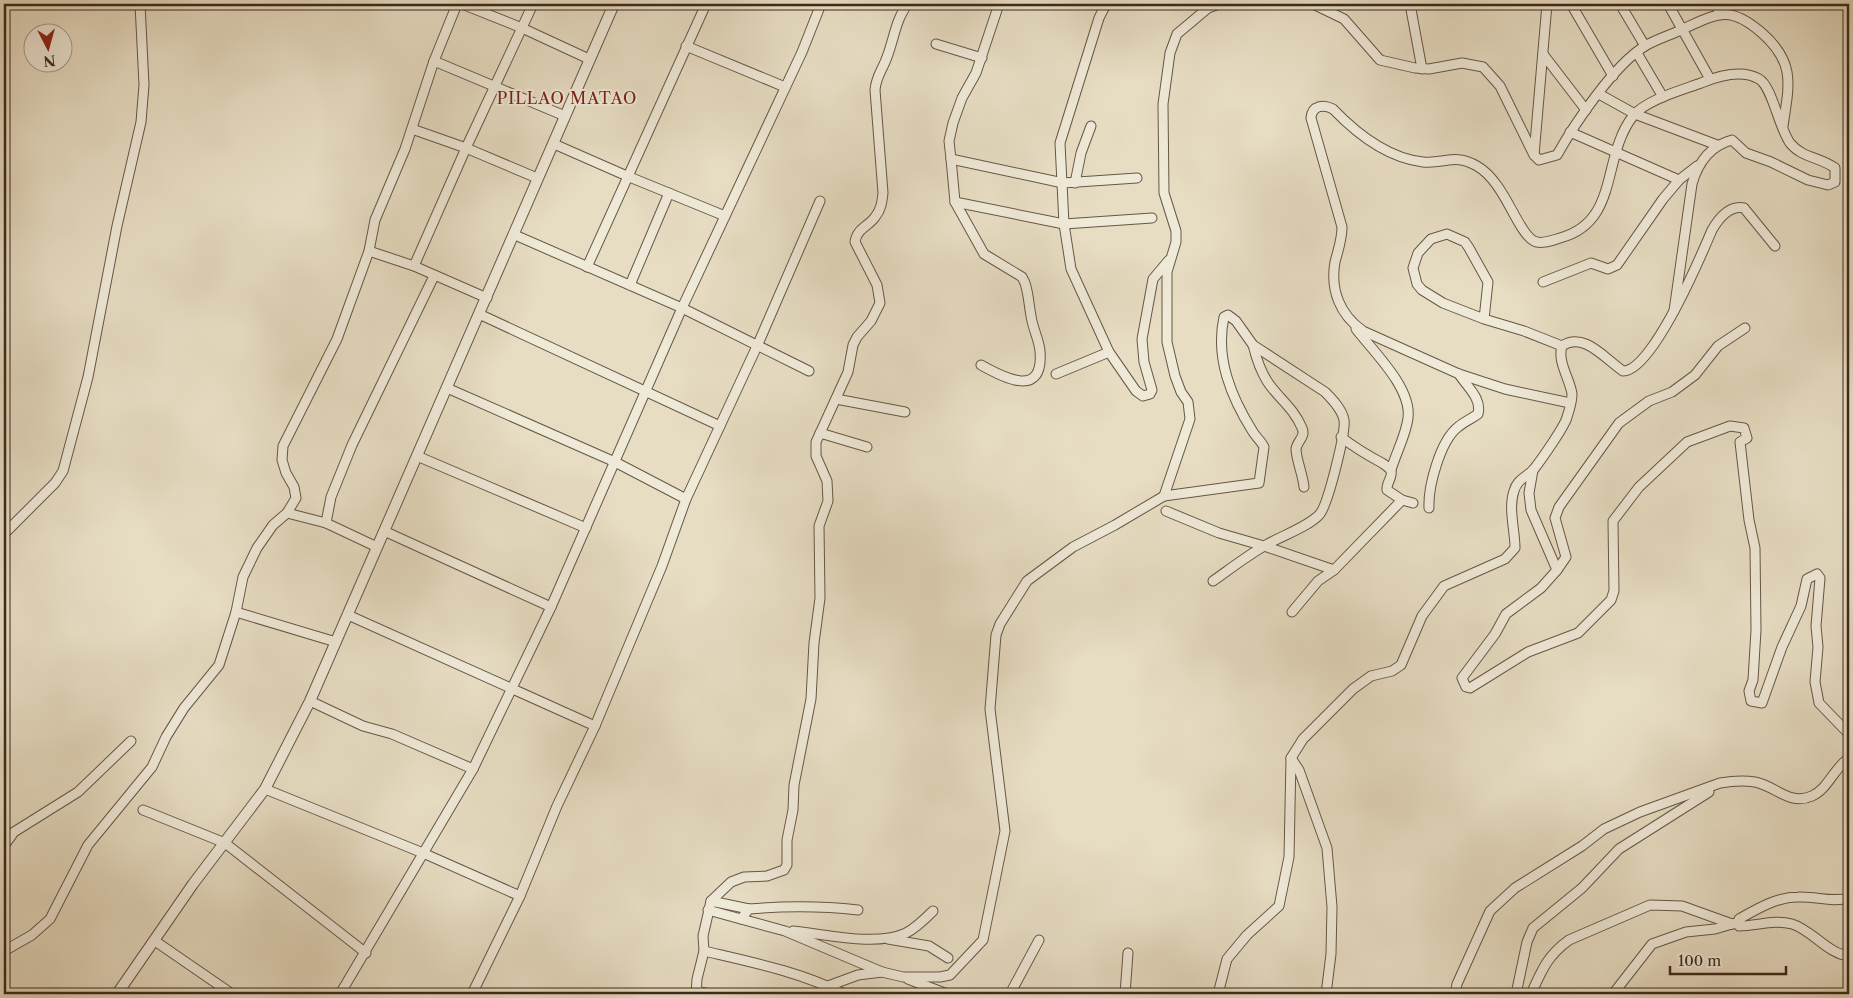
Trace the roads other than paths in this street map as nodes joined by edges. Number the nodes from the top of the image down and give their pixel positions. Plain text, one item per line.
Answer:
1 (140, 4) edge
2 (457, 4) edge
3 (462, 4) edge
4 (533, 4) edge
5 (614, 4) edge
6 (706, 4) edge
7 (821, 4) edge
8 (908, 4) edge
9 (1000, 4) edge
10 (1106, 4) edge
11 (1219, 4) edge
12 (1313, 4) edge
13 (1410, 4) edge
14 (1547, 4) edge
15 (1554, 4) edge
16 (1571, 4) edge
17 (1620, 4) edge
18 (1668, 4) edge
19 (1716, 4) edge
20 (1720, 14) junction
21 (1546, 17) junction
22 (522, 28) junction
23 (1682, 30) junction
24 (936, 44) dead end
25 (686, 46) junction
26 (1645, 46) junction
27 (1637, 53) junction
28 (1543, 54) junction
29 (982, 58) junction
30 (589, 59) junction
31 (434, 61) junction
32 (1422, 68) junction
33 (1613, 76) junction
34 (1710, 79) junction
35 (494, 85) junction
36 (785, 88) junction
37 (1599, 94) junction
38 (1663, 97) junction
39 (1586, 110) junction
40 (1635, 114) junction
41 (565, 116) junction
42 (1091, 126) dead end
43 (1783, 126) junction
44 (412, 129) junction
45 (1570, 132) junction
46 (554, 144) junction
47 (1717, 146) junction
48 (466, 148) junction
49 (1614, 153) junction
50 (1534, 155) junction
51 (950, 159) junction
52 (1698, 166) junction
53 (627, 176) junction
54 (537, 178) junction
55 (1137, 178) dead end
56 (1679, 180) junction
57 (1063, 183) junction
58 (1075, 183) junction
59 (669, 193) junction
60 (820, 201) dead end
61 (955, 202) junction
62 (725, 216) junction
63 (1152, 218) dead end
64 (1064, 224) junction
65 (515, 235) junction
66 (1775, 246) dead end
67 (369, 251) junction
68 (1169, 260) junction
69 (414, 266) junction
70 (587, 267) junction
71 (434, 276) junction
72 (1543, 282) dead end
73 (630, 285) junction
74 (487, 298) junction
75 (682, 308) junction
76 (1674, 311) junction
77 (479, 314) junction
78 (1484, 319) junction
79 (1352, 323) junction
80 (1745, 328) dead end
81 (758, 344) junction
82 (1253, 345) junction
83 (1562, 346) junction
84 (1109, 352) junction
85 (981, 365) dead end
86 (809, 371) dead end
87 (1056, 374) dead end
88 (1459, 374) junction
89 (447, 388) junction
90 (645, 392) junction
91 (836, 399) junction
92 (1570, 403) junction
93 (905, 412) dead end
94 (720, 426) junction
95 (820, 433) junction
96 (1341, 437) junction
97 (867, 448) dead end
98 (417, 456) junction
99 (615, 462) junction
100 (1390, 470) junction
101 (1533, 470) junction
102 (1304, 487) dead end
103 (1164, 496) junction
104 (686, 499) junction
105 (1402, 500) junction
106 (1413, 503) dead end
107 (1429, 508) dead end
108 (288, 512) junction
109 (1166, 512) dead end
110 (326, 523) junction
111 (586, 528) junction
112 (384, 531) junction
113 (4, 534) edge
114 (1264, 546) junction
115 (377, 547) junction
116 (1334, 570) junction
117 (1558, 570) junction
118 (1213, 581) dead end
119 (552, 607) junction
120 (236, 612) junction
121 (1292, 612) dead end
122 (348, 615) junction
123 (336, 642) junction
124 (512, 688) junction
125 (310, 701) junction
126 (595, 726) junction
127 (1849, 734) edge
128 (131, 741) dead end
129 (1291, 758) junction
130 (1849, 758) edge
131 (473, 769) junction
132 (1726, 782) junction
133 (265, 789) junction
134 (143, 810) dead end
135 (225, 842) junction
136 (4, 846) edge
137 (423, 853) junction
138 (520, 896) junction
139 (1849, 898) edge
140 (710, 906) junction
141 (749, 909) junction
142 (858, 910) dead end
143 (933, 911) dead end
144 (740, 919) junction
145 (1735, 923) junction
146 (786, 931) junction
147 (885, 938) junction
148 (1039, 940) dead end
149 (155, 941) junction
150 (4, 950) edge
151 (704, 951) junction
152 (366, 953) junction
153 (1128, 953) dead end
154 (1849, 956) edge
155 (948, 958) dead end
156 (882, 972) junction
157 (903, 978) junction
158 (828, 986) junction
159 (697, 993) edge
160 (117, 994) edge
161 (232, 994) edge
162 (340, 994) edge
163 (472, 994) edge
164 (710, 994) edge
165 (818, 994) edge
166 (844, 994) edge
167 (947, 994) edge
168 (1010, 994) edge
169 (1125, 994) edge
170 (1218, 994) edge
171 (1326, 994) edge
172 (1455, 994) edge
173 (1516, 994) edge
174 (1531, 994) edge
175 (1613, 994) edge

1 - 113 street
2 - 31 street
3 - 22 street
4 - 22 street
5 - 30 street
6 - 25 street
7 - 36 street
8 - 91 street
9 - 29 street
10 - 57 street
11 - 68 street
12 - 32 street
13 - 32 street
14 - 21 street
15 - 21 street
16 - 33 street
17 - 26 street
18 - 23 street
19 - 20 street
20 - 23 street
20 - 43 street
21 - 28 street
22 - 30 street
22 - 35 street
23 - 26 street
23 - 34 street
24 - 29 street
25 - 36 street
25 - 53 street
26 - 27 street
27 - 33 street
27 - 38 street
28 - 39 street
28 - 50 street
29 - 51 street
30 - 41 street
31 - 35 street
31 - 44 street
32 - 50 street
33 - 37 street
34 - 38 street
34 - 43 street
35 - 41 street
35 - 48 street
36 - 62 street
37 - 39 street
37 - 40 street
38 - 40 street
39 - 45 street
40 - 47 street
40 - 49 street
41 - 46 street
42 - 58 street
43 - 47 street
44 - 48 street
44 - 67 street
45 - 49 street
45 - 50 street
46 - 53 street
46 - 54 street
47 - 52 street
48 - 54 street
48 - 69 street
49 - 56 street
49 - 79 street
51 - 57 street
51 - 61 street
52 - 56 street
52 - 76 street
53 - 59 street
53 - 70 street
54 - 65 street
55 - 58 street
56 - 72 street
57 - 58 street
57 - 64 street
59 - 62 street
59 - 73 street
60 - 81 street
61 - 64 street
61 - 85 street
62 - 75 street
63 - 64 street
64 - 84 street
65 - 70 street
65 - 74 street
66 - 76 street
67 - 69 street
67 - 108 street
68 - 84 street
68 - 103 street
69 - 71 street
70 - 73 street
71 - 74 street
71 - 110 street
73 - 75 street
74 - 77 street
75 - 81 street
75 - 90 street
76 - 83 street
77 - 89 street
77 - 90 street
78 - 78 street
78 - 83 street
79 - 88 street
79 - 100 street
80 - 117 street
81 - 86 street
81 - 94 street
82 - 96 street
82 - 102 street
82 - 103 street
83 - 92 street
84 - 87 street
88 - 92 street
88 - 107 street
89 - 98 street
89 - 99 street
90 - 94 street
90 - 99 street
91 - 93 street
91 - 95 street
92 - 101 street
94 - 104 street
95 - 97 street
95 - 140 street
96 - 100 street
96 - 114 street
98 - 111 street
98 - 112 street
99 - 104 street
99 - 111 street
100 - 105 street
101 - 117 street
101 - 129 street
103 - 157 street
104 - 126 street
105 - 106 street
105 - 116 street
108 - 110 street
108 - 120 street
109 - 114 street
110 - 115 street
111 - 119 street
112 - 115 street
112 - 119 street
114 - 116 street
114 - 118 street
115 - 122 street
116 - 121 street
117 - 127 street
119 - 124 street
120 - 123 street
120 - 150 street
122 - 123 street
122 - 124 street
123 - 125 street
124 - 126 street
124 - 131 street
125 - 131 street
125 - 133 street
126 - 138 street
128 - 136 street
129 - 170 street
129 - 171 street
130 - 132 street
131 - 137 street
132 - 172 street
132 - 173 street
133 - 135 street
133 - 137 street
134 - 135 street
135 - 149 street
135 - 152 street
137 - 138 street
137 - 152 street
138 - 163 street
139 - 145 street
140 - 141 street
140 - 144 street
140 - 151 street
141 - 142 street
141 - 144 street
143 - 147 street
144 - 146 street
145 - 154 street
145 - 174 street
145 - 175 street
146 - 147 street
146 - 156 street
147 - 155 street
148 - 168 street
149 - 160 street
149 - 161 street
151 - 158 street
151 - 159 street
152 - 162 street
153 - 169 street
156 - 157 street
156 - 158 street
157 - 167 street
158 - 165 street
158 - 166 street
159 - 164 street

